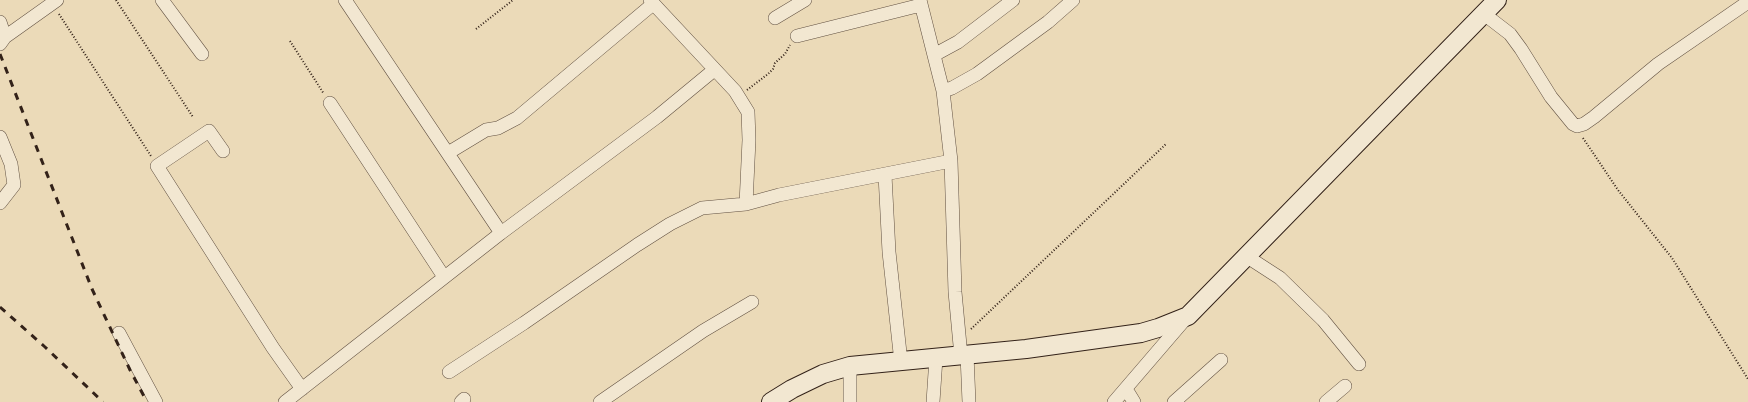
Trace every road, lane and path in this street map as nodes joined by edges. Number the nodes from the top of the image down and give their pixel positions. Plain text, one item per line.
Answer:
1 (116, 0) edge
2 (162, 0) edge
3 (345, 0) edge
4 (513, 0) edge
5 (805, 0) edge
6 (1013, 0) edge
7 (1073, 0) edge
8 (1497, 0) edge
9 (54, 2) edge
10 (651, 2) edge
11 (1748, 2) edge
12 (920, 3) edge
13 (1484, 14) junction
14 (775, 18) dead end
15 (0, 22) edge
16 (476, 29) dead end
17 (797, 36) joint
18 (3, 41) edge
19 (290, 41) dead end
20 (202, 54) dead end
21 (934, 56) junction
22 (714, 70) junction
23 (943, 91) junction
24 (740, 98) junction
25 (330, 103) joint
26 (193, 117) dead end
27 (1577, 126) junction
28 (0, 137) edge
29 (1166, 144) dead end
30 (223, 152) dead end
31 (448, 153) junction
32 (950, 161) junction
33 (157, 166) junction
34 (885, 174) junction
35 (0, 203) edge
36 (746, 204) junction
37 (501, 233) junction
38 (1246, 256) junction
39 (444, 277) junction
40 (752, 302) dead end
41 (1188, 316) junction
42 (119, 333) dead end
43 (964, 356) junction
44 (936, 358) junction
45 (1221, 360) dead end
46 (901, 362) junction
47 (1359, 364) dead end
48 (850, 366) junction
49 (449, 372) dead end
50 (1748, 379) edge
51 (1345, 386) dead end
52 (302, 389) junction
53 (1126, 389) junction
54 (156, 402) edge
55 (285, 402) edge
56 (600, 402) edge
57 (771, 402) edge
58 (850, 402) edge
59 (933, 402) edge
60 (969, 402) edge
61 (1114, 402) edge
62 (1134, 402) edge
63 (1174, 402) edge
64 (1326, 402) edge

1 - 26 path
2 - 20 street
3 - 31 street
4 - 16 path
5 - 14 street
6 - 21 street
7 - 23 street
8 - 13 main road
9 - 18 street
9 - 33 path
10 - 22 street
10 - 31 street
11 - 27 street
12 - 17 street
12 - 21 street
13 - 27 street
13 - 38 main road
15 - 18 street
17 - 24 path
19 - 25 path
21 - 23 street
22 - 24 street
22 - 37 street
23 - 32 street
24 - 36 street
25 - 39 street
27 - 50 path
28 - 35 street
29 - 43 path
30 - 33 street
31 - 37 street
32 - 34 street
32 - 43 street
33 - 52 street
34 - 36 street
34 - 46 street
36 - 49 street
37 - 39 street
38 - 41 main road
38 - 47 street
39 - 52 street
40 - 56 street
41 - 43 main road
41 - 53 street
42 - 54 street
43 - 44 main road
43 - 60 street
44 - 46 main road
44 - 59 street
45 - 63 street
46 - 48 main road
48 - 57 main road
48 - 58 street
51 - 64 street
52 - 55 street
53 - 61 street
53 - 62 street

